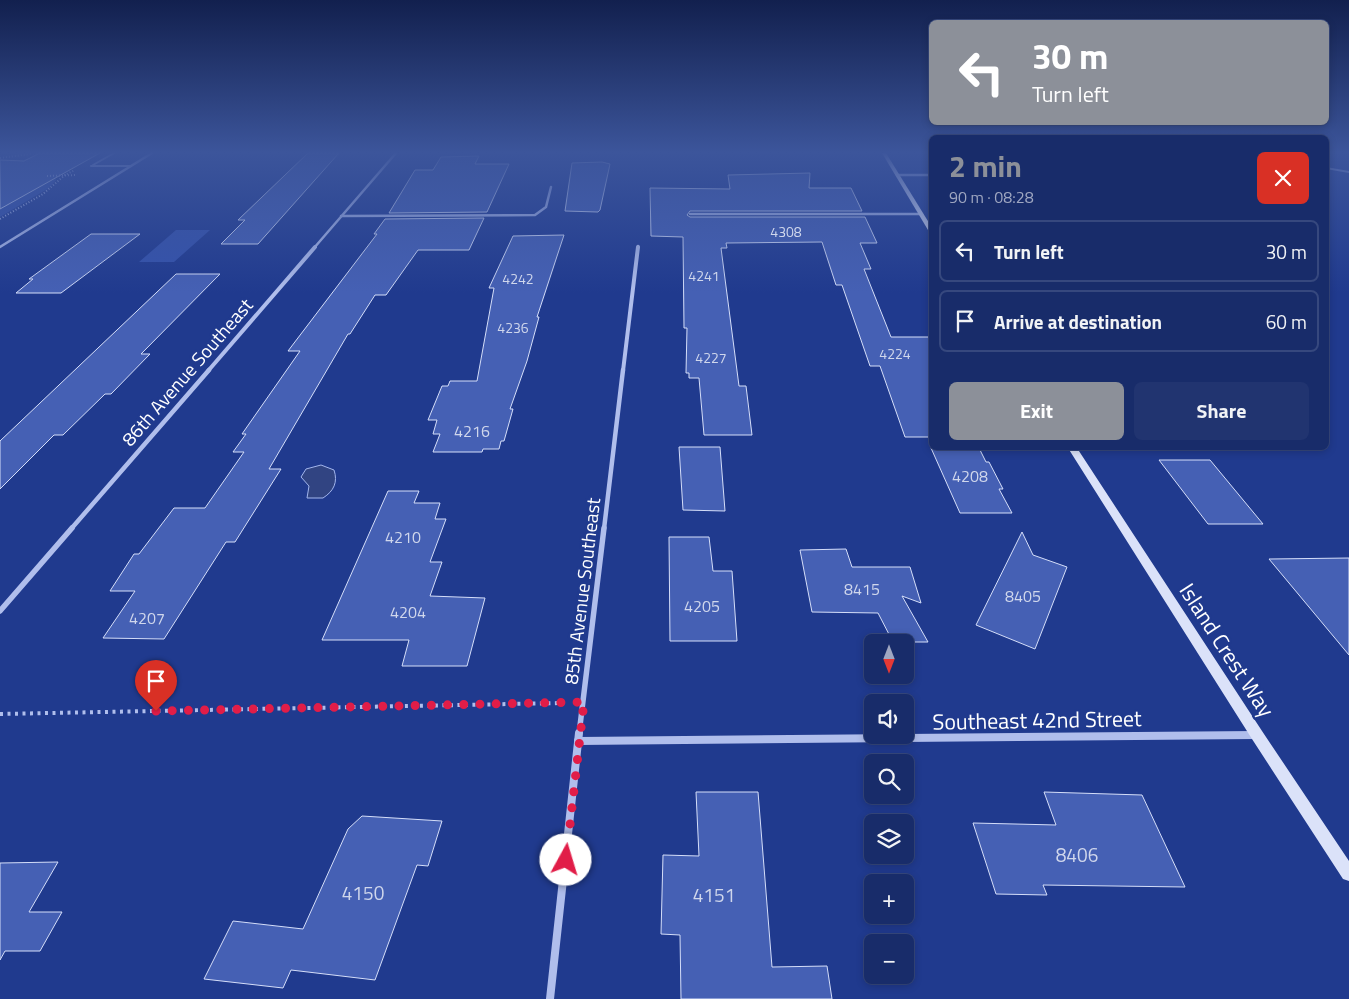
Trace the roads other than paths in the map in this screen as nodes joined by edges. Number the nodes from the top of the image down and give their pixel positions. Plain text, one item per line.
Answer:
1 (76, 200) edge
2 (355, 200) edge
3 (548, 200) edge
4 (912, 200) edge
5 (690, 214) dead end
6 (921, 214) junction
7 (341, 216) junction
8 (929, 227) edge
9 (638, 246) dead end
10 (0, 247) edge
11 (1073, 450) edge
12 (0, 611) edge
13 (1257, 735) junction
14 (578, 741) junction
15 (1349, 874) edge
16 (550, 999) edge

1 - 10 street
2 - 7 street, 86th Avenue Southeast
3 - 7 street
4 - 6 main road
5 - 6 street
6 - 8 main road
7 - 12 street, 86th Avenue Southeast
9 - 14 street, 85th Avenue Southeast
11 - 13 main road, Island Crest Way
13 - 14 street, Southeast 42nd Street
13 - 15 main road, Island Crest Way
14 - 16 street, 85th Avenue Southeast

